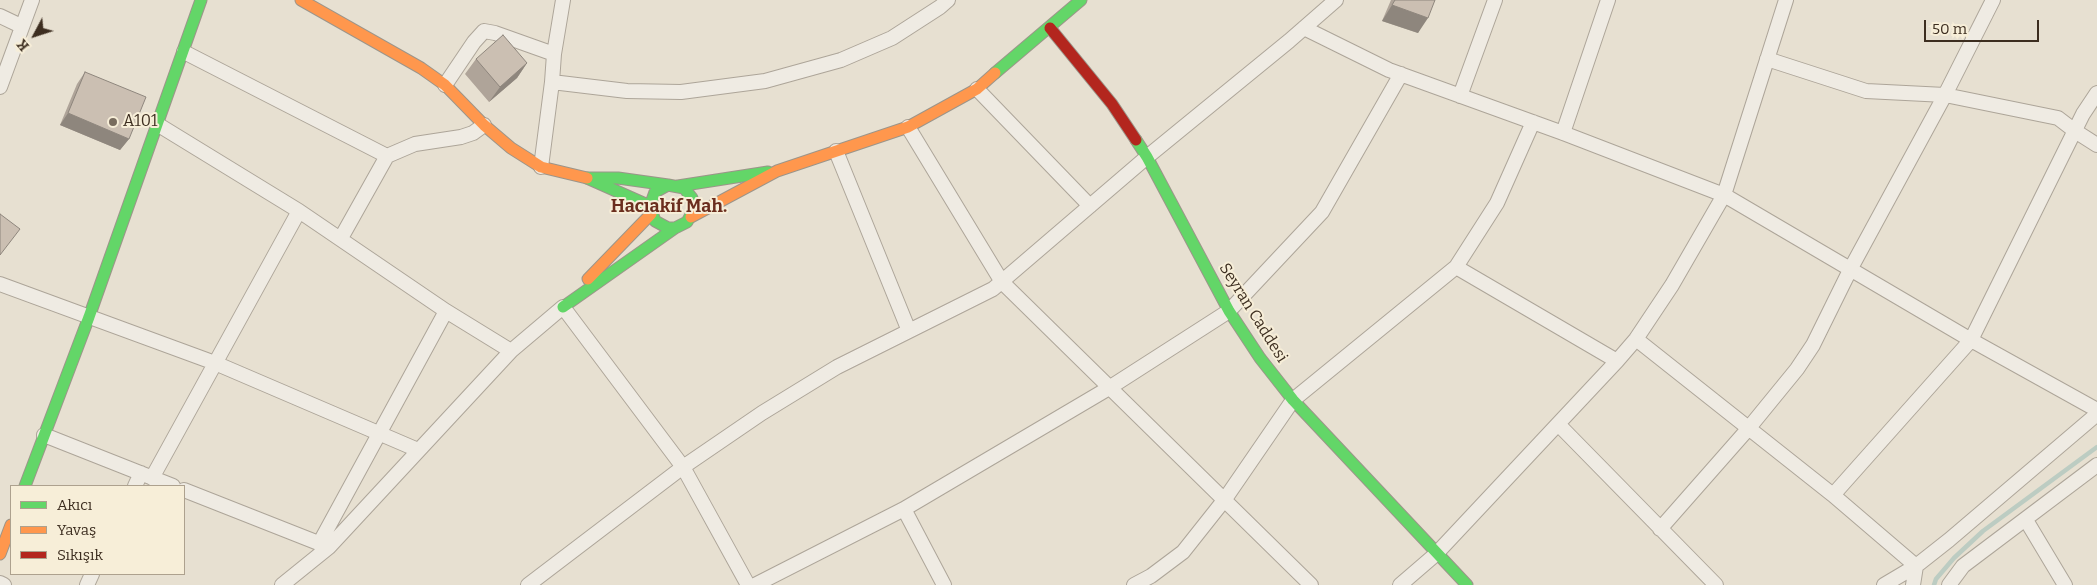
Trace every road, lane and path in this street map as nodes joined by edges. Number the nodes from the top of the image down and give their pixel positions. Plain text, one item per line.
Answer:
1 (32, 0) edge
2 (201, 0) edge
3 (301, 0) edge
4 (563, 0) edge
5 (948, 0) edge
6 (1081, 0) edge
7 (1336, 0) edge
8 (1495, 0) edge
9 (1608, 0) edge
10 (1786, 0) edge
11 (1993, 0) edge
12 (0, 16) edge
13 (21, 26) junction
14 (1050, 28) junction
15 (1304, 28) junction
16 (184, 52) junction
17 (554, 54) junction
18 (1767, 59) junction
19 (1401, 74) junction
20 (552, 82) junction
21 (445, 85) junction
22 (0, 87) edge
23 (977, 89) junction
24 (2097, 94) edge
25 (1945, 95) junction
26 (1460, 96) junction
27 (1533, 122) junction
28 (157, 124) junction
29 (484, 125) junction
30 (908, 128) junction
31 (2074, 131) junction
32 (1563, 133) junction
33 (2097, 145) edge
34 (836, 152) junction
35 (387, 156) junction
36 (1147, 157) junction
37 (541, 167) junction
38 (777, 171) junction
39 (587, 178) junction
40 (673, 185) junction
41 (1724, 195) junction
42 (1090, 206) junction
43 (650, 210) junction
44 (299, 211) junction
45 (691, 217) junction
46 (675, 228) junction
47 (341, 238) junction
48 (1456, 267) junction
49 (1851, 268) junction
50 (1002, 282) junction
51 (0, 284) edge
52 (564, 307) junction
53 (446, 311) junction
54 (1229, 311) junction
55 (89, 317) junction
56 (909, 331) junction
57 (1636, 339) junction
58 (1970, 340) junction
59 (511, 351) junction
60 (1616, 361) junction
61 (216, 363) junction
62 (1109, 388) junction
63 (1293, 400) junction
64 (2097, 410) edge
65 (2097, 414) edge
66 (1558, 424) junction
67 (1748, 429) junction
68 (380, 434) junction
69 (44, 435) junction
70 (418, 450) junction
71 (2097, 465) edge
72 (683, 467) junction
73 (143, 479) edge
74 (25, 485) edge
75 (169, 485) edge
76 (185, 490) edge
77 (1833, 495) junction
78 (1225, 499) junction
79 (904, 509) junction
80 (2026, 520) junction
81 (10, 527) edge
82 (1660, 529) junction
83 (2, 546) edge
84 (324, 546) junction
85 (1436, 554) junction
86 (1916, 566) junction
87 (536, 582) edge
88 (0, 583) edge
89 (284, 584) edge
90 (4, 585) edge
91 (748, 585) edge
92 (755, 585) edge
93 (944, 585) edge
94 (1134, 585) edge
95 (1311, 585) edge
96 (1400, 585) edge
97 (1468, 585) edge
98 (1716, 585) edge
99 (1884, 585) edge
100 (1913, 585) edge
101 (1950, 585) edge
102 (2066, 585) edge

1 - 13 street
2 - 16 street
3 - 21 street
4 - 17 street
5 - 20 street
6 - 14 street
7 - 15 street
8 - 26 street
9 - 32 street
10 - 18 street
11 - 25 street
12 - 13 street
13 - 22 street
14 - 23 street
14 - 36 street, Seyran Caddesi
15 - 19 street
15 - 36 street
16 - 28 street
16 - 35 street
17 - 20 street
17 - 21 street
18 - 25 street
18 - 41 street
19 - 26 street
19 - 54 street
20 - 37 street
21 - 29 street
23 - 30 street
23 - 42 street
24 - 31 street
25 - 31 street
25 - 49 street
26 - 27 street
27 - 32 street
27 - 48 street
28 - 44 street
28 - 55 street
29 - 35 street
29 - 37 street
30 - 34 street
30 - 50 street
31 - 33 street
31 - 58 street
32 - 41 street
34 - 38 street
34 - 56 street
35 - 47 street
36 - 42 street
36 - 54 street, Seyran Caddesi
37 - 39 street
38 - 40 street
38 - 45 street
39 - 40 street
39 - 43 street
40 - 43 street
40 - 45 street
41 - 49 street
41 - 57 street
42 - 50 street
43 - 46 street
43 - 52 street
44 - 47 street
44 - 61 street
45 - 46 street
46 - 52 street
47 - 53 street
48 - 60 street
48 - 63 street
49 - 58 street
49 - 67 street
50 - 56 street
50 - 62 street
51 - 55 street
52 - 59 street
52 - 72 street
53 - 59 street
53 - 68 street
54 - 62 street
54 - 63 street, Seyran Caddesi
55 - 61 street
55 - 69 street
56 - 72 street
57 - 60 street
57 - 67 street
58 - 64 street
58 - 77 street
59 - 70 street
60 - 66 street
61 - 68 street
61 - 73 street
62 - 78 street
62 - 79 street
63 - 78 street
63 - 85 street, Seyran Caddesi
65 - 86 street
66 - 82 street
66 - 85 street
67 - 77 street
67 - 82 street
68 - 70 street
68 - 84 street
69 - 73 street
69 - 74 street
70 - 84 street
71 - 80 street
72 - 87 street
72 - 91 street
73 - 75 street
76 - 84 street
77 - 86 street
78 - 94 street
78 - 95 street
79 - 92 street
79 - 93 street
80 - 101 street
80 - 102 street
81 - 83 street
82 - 98 street
84 - 89 street
85 - 96 street
85 - 97 street, Seyran Caddesi
86 - 99 street
86 - 100 street
88 - 90 street

